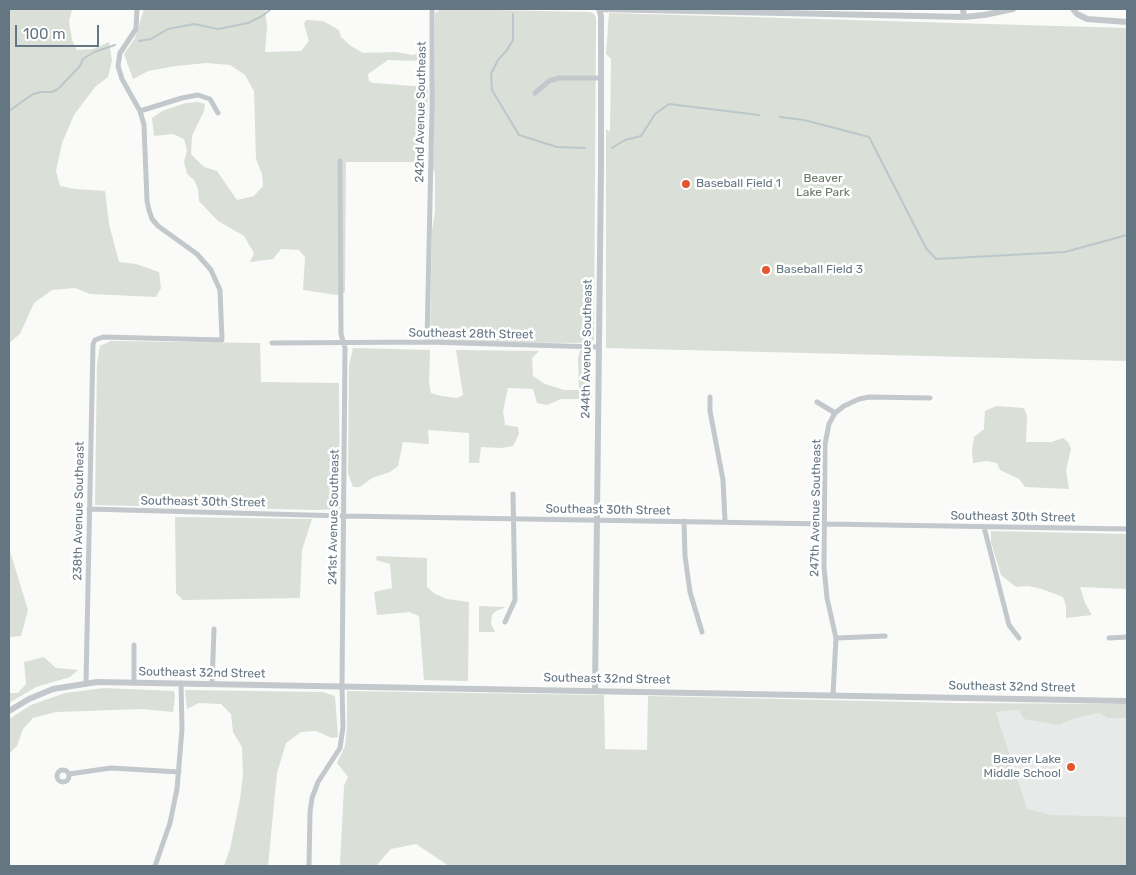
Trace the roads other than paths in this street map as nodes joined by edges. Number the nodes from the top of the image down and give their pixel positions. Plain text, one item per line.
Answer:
1 (137, 9) edge
2 (432, 9) edge
3 (599, 9) edge
4 (677, 9) edge
5 (963, 9) edge
6 (1013, 9) edge
7 (1073, 9) edge
8 (775, 10) edge
9 (964, 17) junction
10 (1127, 22) edge
11 (601, 78) junction
12 (535, 93) dead end
13 (140, 111) junction
14 (218, 113) dead end
15 (340, 161) dead end
16 (344, 342) junction
17 (427, 342) junction
18 (272, 343) dead end
19 (598, 347) junction
20 (710, 397) dead end
21 (930, 398) dead end
22 (817, 402) dead end
23 (835, 414) junction
24 (514, 494) dead end
25 (89, 509) junction
26 (344, 516) junction
27 (513, 518) junction
28 (597, 520) junction
29 (684, 521) junction
30 (725, 521) junction
31 (825, 523) junction
32 (984, 527) junction
33 (1127, 529) edge
34 (505, 622) dead end
35 (214, 629) dead end
36 (702, 632) dead end
37 (885, 636) dead end
38 (1127, 637) edge
39 (836, 638) junction
40 (1019, 638) dead end
41 (1109, 638) dead end
42 (134, 645) dead end
43 (86, 683) junction
44 (134, 683) junction
45 (181, 684) junction
46 (212, 684) junction
47 (342, 686) junction
48 (595, 690) junction
49 (833, 694) junction
50 (1127, 701) edge
51 (9, 711) edge
52 (179, 772) junction
53 (69, 774) dead end
54 (155, 866) edge
55 (309, 866) edge

1 - 13 street
2 - 17 street, 242nd Avenue Southeast
3 - 4 street
3 - 11 street, 244th Avenue Southeast
4 - 8 street
5 - 9 street
6 - 9 street
7 - 10 street
8 - 9 street
11 - 12 street
11 - 19 street, 244th Avenue Southeast
13 - 14 street
13 - 25 street, 238th Avenue Southeast
15 - 16 street, 241st Avenue Southeast
16 - 17 street, Southeast 28th Street
16 - 18 street, Southeast 28th Street
16 - 26 street, 241st Avenue Southeast
17 - 19 street, Southeast 28th Street
19 - 28 street, 244th Avenue Southeast
20 - 30 street
21 - 23 street
22 - 23 street
23 - 31 street, 247th Avenue Southeast
24 - 27 street
25 - 26 street, Southeast 30th Street
25 - 43 street, 238th Avenue Southeast
26 - 27 street, Southeast 30th Street
26 - 47 street, 241st Avenue Southeast
27 - 28 street, Southeast 30th Street
27 - 34 street
28 - 29 street, Southeast 30th Street
28 - 48 street, 244th Avenue Southeast
29 - 30 street, Southeast 30th Street
29 - 36 street
30 - 31 street, Southeast 30th Street
31 - 32 street, Southeast 30th Street
31 - 39 street, 247th Avenue Southeast
32 - 33 street, Southeast 30th Street
32 - 40 street
35 - 46 street
37 - 39 street
38 - 41 street
39 - 49 street, 247th Avenue Southeast
42 - 44 street
43 - 44 street, Southeast 32nd Street
43 - 51 street, Southeast 32nd Street
44 - 45 street, Southeast 32nd Street
45 - 46 street, Southeast 32nd Street
45 - 52 street
46 - 47 street, Southeast 32nd Street
47 - 48 street, Southeast 32nd Street
47 - 55 street, 241st Avenue Southeast
48 - 49 street, Southeast 32nd Street
49 - 50 street, Southeast 32nd Street
52 - 53 street
52 - 54 street

